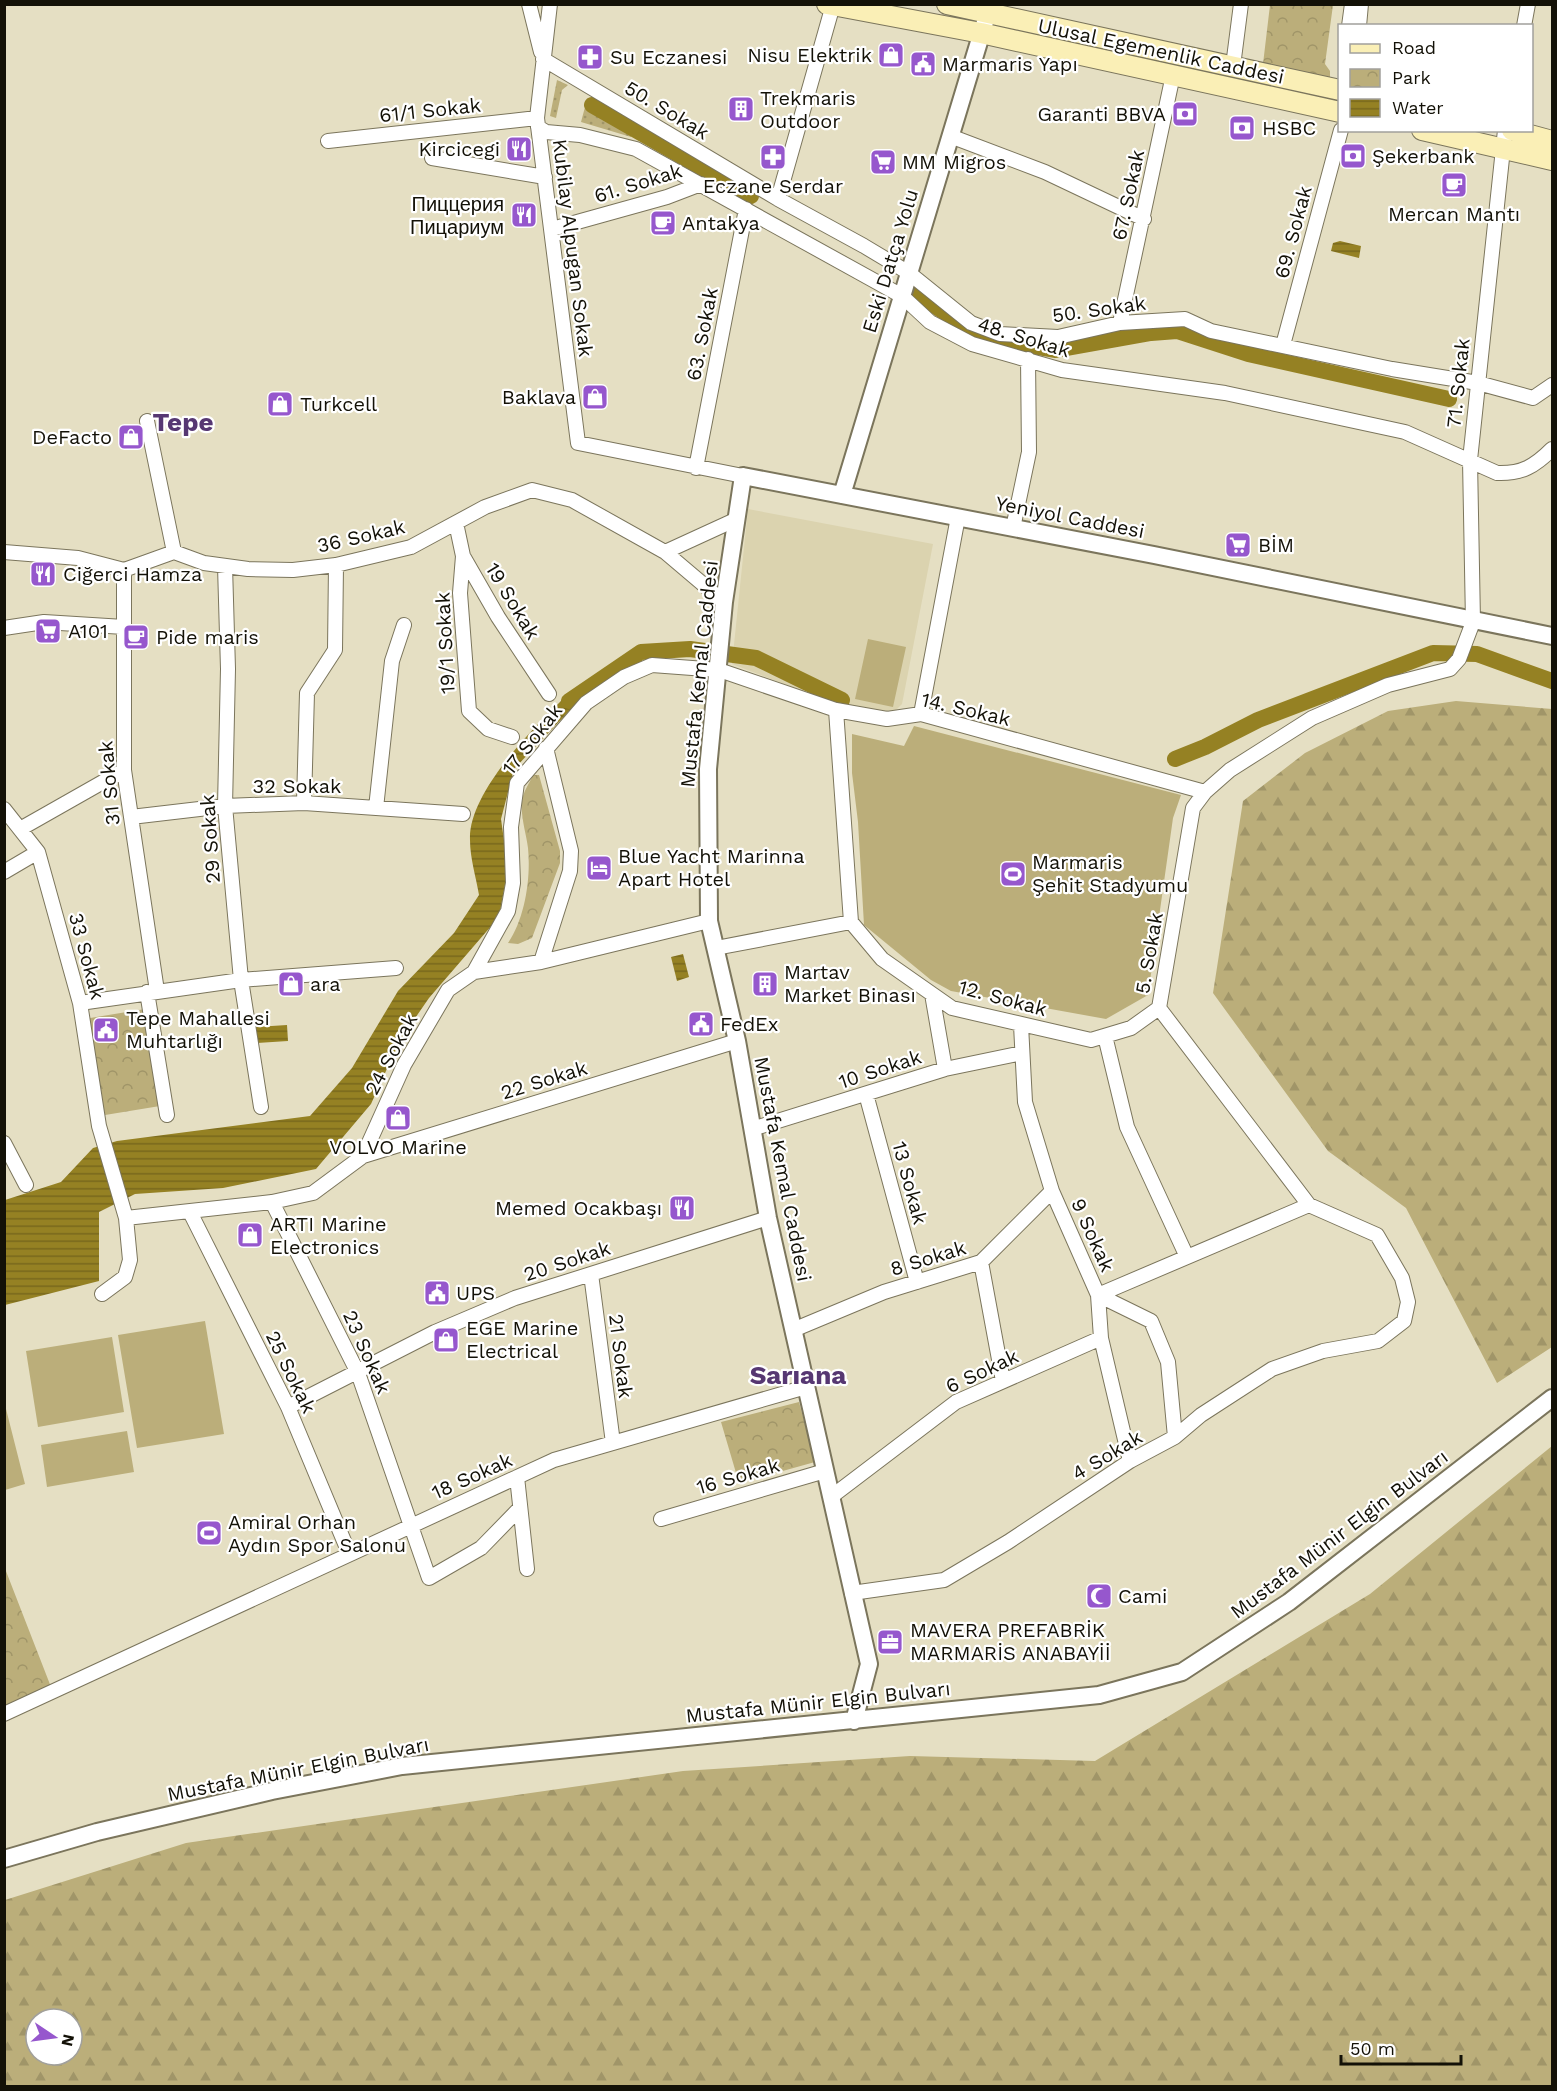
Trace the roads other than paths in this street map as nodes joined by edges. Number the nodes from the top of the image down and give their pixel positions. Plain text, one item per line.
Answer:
1 (530, 4) edge
2 (550, 4) edge
3 (827, 4) edge
4 (947, 4) edge
5 (1241, 4) edge
6 (1352, 4) edge
7 (1361, 4) edge
8 (1528, 4) edge
9 (833, 5) edge
10 (989, 9) edge
11 (1349, 24) edge
12 (1359, 24) edge
13 (1524, 24) edge
14 (981, 33) junction
15 (543, 59) junction
16 (1233, 66) junction
17 (1173, 75) junction
18 (1338, 90) edge
19 (1338, 112) edge
20 (537, 122) junction
21 (1340, 132) edge
22 (1440, 132) edge
23 (1519, 132) edge
24 (950, 136) junction
25 (1503, 139) edge
26 (328, 141) dead end
27 (1552, 141) edge
28 (432, 158) dead end
29 (1552, 160) edge
30 (545, 177) junction
31 (701, 184) junction
32 (778, 199) junction
33 (746, 209) junction
34 (1144, 219) junction
35 (552, 229) junction
36 (909, 273) junction
37 (902, 297) junction
38 (1120, 323) junction
39 (1282, 345) junction
40 (1028, 359) junction
41 (1478, 383) junction
42 (1552, 385) edge
43 (147, 421) dead end
44 (578, 443) joint
45 (1552, 449) edge
46 (1470, 460) junction
47 (696, 468) junction
48 (743, 476) junction
49 (842, 495) junction
50 (958, 517) junction
51 (737, 519) junction
52 (456, 523) junction
53 (1012, 528) junction
54 (4, 552) edge
55 (174, 552) junction
56 (665, 552) junction
57 (463, 556) junction
58 (336, 565) junction
59 (225, 566) junction
60 (124, 570) junction
61 (724, 602) junction
62 (1473, 621) junction
63 (404, 625) dead end
64 (124, 627) junction
65 (4, 628) edge
66 (1552, 636) edge
67 (719, 670) junction
68 (549, 694) dead end
69 (836, 710) junction
70 (921, 714) junction
71 (512, 737) dead end
72 (546, 748) junction
73 (124, 770) junction
74 (1205, 792) junction
75 (304, 803) junction
76 (225, 806) junction
77 (376, 808) junction
78 (4, 809) edge
79 (463, 814) dead end
80 (131, 817) junction
81 (20, 829) junction
82 (39, 852) junction
83 (4, 872) edge
84 (709, 921) junction
85 (851, 922) junction
86 (717, 948) junction
87 (541, 962) junction
88 (396, 968) dead end
89 (474, 972) junction
90 (241, 980) junction
91 (152, 991) junction
92 (932, 994) junction
93 (80, 1003) junction
94 (1159, 1008) junction
95 (1021, 1025) junction
96 (1105, 1036) junction
97 (737, 1041) junction
98 (1022, 1053) junction
99 (945, 1068) junction
100 (866, 1094) junction
101 (261, 1107) dead end
102 (167, 1114) dead end
103 (752, 1129) junction
104 (4, 1143) edge
105 (363, 1156) junction
106 (26, 1185) dead end
107 (1052, 1191) junction
108 (272, 1202) junction
109 (1309, 1205) junction
110 (190, 1212) junction
111 (124, 1214) junction
112 (768, 1218) junction
113 (1187, 1257) junction
114 (981, 1262) junction
115 (591, 1274) junction
116 (917, 1282) junction
117 (102, 1294) dead end
118 (1098, 1295) junction
119 (793, 1330) junction
120 (1101, 1338) junction
121 (1378, 1341) joint
122 (358, 1373) junction
123 (1003, 1381) junction
124 (806, 1387) junction
125 (1552, 1398) edge
126 (288, 1407) junction
127 (1175, 1437) junction
128 (613, 1443) junction
129 (1130, 1461) junction
130 (825, 1471) junction
131 (517, 1477) junction
132 (831, 1497) junction
133 (520, 1508) junction
134 (662, 1519) dead end
135 (411, 1524) junction
136 (349, 1553) junction
137 (527, 1569) dead end
138 (852, 1593) junction
139 (4, 1714) edge
140 (854, 1721) junction
141 (4, 1859) edge

1 - 15 street, Kubilay Alpugan Sokak
2 - 15 street, Kubilay Alpugan Sokak
3 - 9 main road, Ulusal Egemenlik Caddesi
4 - 10 main road, Ulusal Egemenlik Caddesi
5 - 16 street
6 - 11 street
7 - 12 street
8 - 13 street
9 - 14 main road, Ulusal Egemenlik Caddesi
9 - 32 street
10 - 14 street, Eski Datça Yolu
10 - 16 main road, Ulusal Egemenlik Caddesi
14 - 17 main road, Ulusal Egemenlik Caddesi
14 - 24 street, Eski Datça Yolu
15 - 20 street, Kubilay Alpugan Sokak
15 - 32 street, 50. Sokak
16 - 18 main road, Ulusal Egemenlik Caddesi
17 - 19 main road, Ulusal Egemenlik Caddesi
17 - 34 street, 67. Sokak
20 - 26 street, 61/1 Sokak
20 - 30 street, Kubilay Alpugan Sokak
20 - 31 street, 48. Sokak
21 - 39 street, 69. Sokak
22 - 25 main road
23 - 27 main road
24 - 34 street
24 - 36 street, Eski Datça Yolu
25 - 29 main road
25 - 41 street, 71. Sokak
28 - 30 street
30 - 35 street, Kubilay Alpugan Sokak
31 - 33 street, 48. Sokak
31 - 35 street, 61. Sokak
32 - 36 street, 50. Sokak
33 - 37 street, 48. Sokak
33 - 47 street, 63. Sokak
34 - 38 street, 67. Sokak
35 - 44 street, Kubilay Alpugan Sokak
36 - 37 street, Eski Datça Yolu
36 - 38 street, 50. Sokak
37 - 40 street, 48. Sokak
37 - 49 street, Eski Datça Yolu
38 - 39 street, 50. Sokak
39 - 41 street, 50. Sokak
40 - 46 street, 48. Sokak
40 - 53 street
41 - 42 street, 50. Sokak
41 - 46 street, 71. Sokak
43 - 55 street
44 - 47 street, Yeniyol Caddesi
45 - 46 street, 48. Sokak
46 - 62 street, 71. Sokak
47 - 48 street, Yeniyol Caddesi
48 - 49 street, Yeniyol Caddesi
48 - 51 street, Mustafa Kemal Caddesi
49 - 50 street, Yeniyol Caddesi
50 - 53 street, Yeniyol Caddesi
50 - 70 street
51 - 56 street
51 - 61 street, Mustafa Kemal Caddesi
52 - 56 street, 36 Sokak
52 - 57 street, 19 Sokak
52 - 58 street, 36 Sokak
53 - 62 street, Yeniyol Caddesi
54 - 60 street
55 - 59 street, 36 Sokak
55 - 60 street
56 - 61 street, 36 Sokak
57 - 68 street, 19 Sokak
57 - 71 street, 19/1 Sokak
58 - 59 street, 36 Sokak
58 - 75 street
59 - 76 street, 29 Sokak
60 - 64 street, 31 Sokak
61 - 67 street, Mustafa Kemal Caddesi
62 - 66 street, Yeniyol Caddesi
62 - 74 street, 5. Sokak
63 - 77 street
64 - 65 street
64 - 73 street, 31 Sokak
67 - 69 street, 14. Sokak
67 - 72 street, 17 Sokak
67 - 84 street, Mustafa Kemal Caddesi
69 - 70 street, 14. Sokak
69 - 85 street
70 - 74 street, 14. Sokak
72 - 87 street
72 - 89 street, 17 Sokak
73 - 80 street, 31 Sokak
73 - 81 street
74 - 94 street, 5. Sokak
75 - 76 street, 32 Sokak
75 - 77 street, 32 Sokak
76 - 80 street, 32 Sokak
76 - 90 street, 29 Sokak
77 - 79 street, 32 Sokak
78 - 81 street, 33 Sokak
80 - 91 street, 31 Sokak
81 - 82 street, 33 Sokak
82 - 83 street
82 - 93 street, 33 Sokak
84 - 86 street, Mustafa Kemal Caddesi
84 - 87 street, 24 Sokak
85 - 86 street
85 - 92 street, 12. Sokak
86 - 97 street, Mustafa Kemal Caddesi
87 - 89 street, 24 Sokak
88 - 90 street
89 - 105 street, 24 Sokak
90 - 91 street
90 - 101 street, 29 Sokak
91 - 93 street
91 - 102 street, 31 Sokak
92 - 95 street, 12. Sokak
92 - 99 street
93 - 111 street, 33 Sokak
94 - 96 street, 12. Sokak
94 - 109 street, 5. Sokak
95 - 96 street, 12. Sokak
95 - 98 street, 9 Sokak
96 - 113 street
97 - 103 street, Mustafa Kemal Caddesi
97 - 105 street, 22 Sokak
98 - 99 street, 10 Sokak
98 - 107 street, 9 Sokak
99 - 100 street, 10 Sokak
100 - 103 street, 10 Sokak
100 - 116 street, 13 Sokak
103 - 112 street, Mustafa Kemal Caddesi
104 - 106 street
105 - 108 street, 24 Sokak
107 - 114 street, 8 Sokak
107 - 118 street, 9 Sokak
108 - 110 street, 24 Sokak
108 - 122 street, 23 Sokak
109 - 113 street
109 - 121 street, 5. Sokak
110 - 111 street, 24 Sokak
110 - 126 street, 25 Sokak
111 - 117 street, 33 Sokak
112 - 115 street, 20 Sokak
112 - 119 street, Mustafa Kemal Caddesi
113 - 118 street
114 - 116 street, 8 Sokak
114 - 123 street
115 - 122 street, 20 Sokak
115 - 128 street, 21 Sokak
116 - 119 street, 8 Sokak
118 - 120 street, 9 Sokak
118 - 127 street
119 - 124 street, Mustafa Kemal Caddesi
120 - 123 street, 6 Sokak
120 - 129 street, 9 Sokak
121 - 127 street, 4 Sokak
122 - 126 street, 20 Sokak
122 - 135 street, 23 Sokak
123 - 132 street, 6 Sokak
124 - 128 street, 18 Sokak
124 - 130 street, Mustafa Kemal Caddesi
125 - 140 street, Mustafa Münir Elgin Bulvarı
126 - 136 street, 25 Sokak
127 - 129 street, 4 Sokak
128 - 131 street, 18 Sokak
129 - 138 street, 4 Sokak
130 - 132 street, Mustafa Kemal Caddesi
130 - 134 street, 16 Sokak
131 - 133 street
131 - 135 street, 18 Sokak
132 - 138 street, Mustafa Kemal Caddesi
133 - 135 street, 23 Sokak
133 - 137 street
135 - 136 street, 18 Sokak
136 - 139 street, 18 Sokak
138 - 140 street, Mustafa Kemal Caddesi
140 - 141 street, Mustafa Münir Elgin Bulvarı

